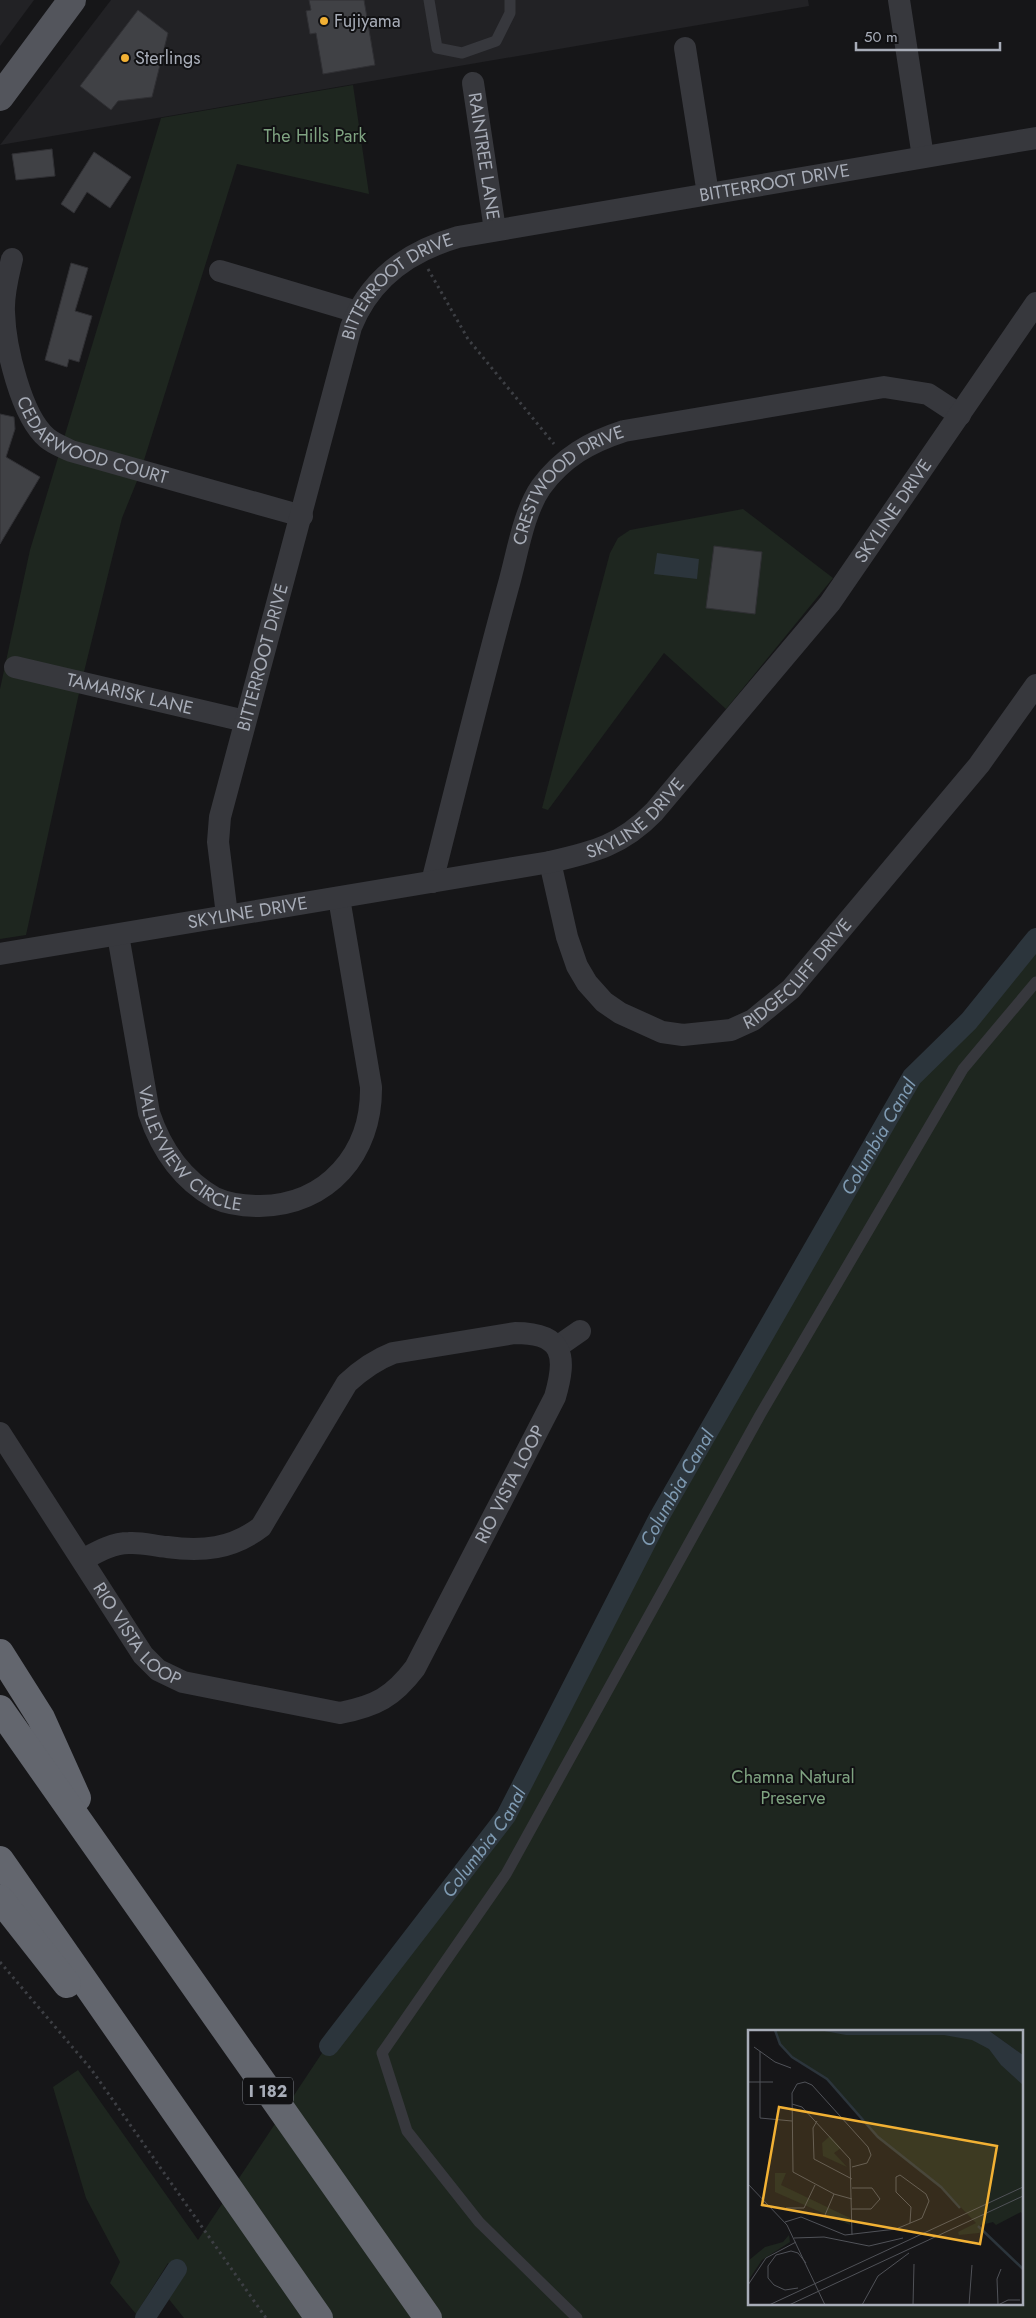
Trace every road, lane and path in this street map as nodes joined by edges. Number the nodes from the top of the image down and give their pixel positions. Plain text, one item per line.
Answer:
1 (72, 0) edge
2 (429, 0) edge
3 (510, 0) edge
4 (898, 0) edge
5 (684, 48) dead end
6 (474, 83) dead end
7 (0, 97) edge
8 (1036, 138) edge
9 (923, 157) junction
10 (708, 194) junction
11 (495, 230) junction
12 (418, 251) junction
13 (12, 259) dead end
14 (220, 271) dead end
15 (1036, 303) edge
16 (357, 312) junction
17 (960, 415) junction
18 (567, 459) junction
19 (302, 516) junction
20 (15, 667) dead end
21 (1036, 685) edge
22 (245, 721) junction
23 (550, 862) junction
24 (432, 882) junction
25 (339, 898) junction
26 (227, 915) junction
27 (118, 935) junction
28 (0, 954) edge
29 (1036, 982) edge
30 (580, 1331) dead end
31 (557, 1347) junction
32 (0, 1433) edge
33 (82, 1560) junction
34 (0, 1653) edge
35 (0, 1709) edge
36 (0, 1860) edge
37 (108, 1865) junction
38 (0, 1900) edge
39 (0, 1962) edge
40 (143, 2065) junction
41 (266, 2318) edge
42 (319, 2318) edge
43 (428, 2318) edge
44 (577, 2318) edge

1 - 7 main road
2 - 3 lane
4 - 9 street
5 - 10 street
6 - 11 street, RAINTREE LANE
8 - 9 street, BITTERROOT DRIVE
9 - 10 street, BITTERROOT DRIVE
10 - 11 street, BITTERROOT DRIVE
11 - 12 street, BITTERROOT DRIVE
12 - 16 street, BITTERROOT DRIVE
12 - 18 path
13 - 19 street, CEDARWOOD COURT
14 - 16 street
15 - 17 street, SKYLINE DRIVE
16 - 19 street, BITTERROOT DRIVE
17 - 18 street, CRESTWOOD DRIVE
17 - 23 street, SKYLINE DRIVE
18 - 24 street, CRESTWOOD DRIVE
19 - 22 street, BITTERROOT DRIVE
20 - 22 street, TAMARISK LANE
21 - 23 street, RIDGECLIFF DRIVE
22 - 26 street, BITTERROOT DRIVE
23 - 24 street, SKYLINE DRIVE
24 - 25 street, SKYLINE DRIVE
25 - 26 street, SKYLINE DRIVE
25 - 27 street, VALLEYVIEW CIRCLE
26 - 27 street, SKYLINE DRIVE
27 - 28 street, SKYLINE DRIVE
29 - 44 lane
30 - 31 street
31 - 33 street, RIO VISTA LOOP
31 - 33 street, RIO VISTA LOOP
32 - 33 street
34 - 37 highway
35 - 37 highway, I 182
36 - 40 highway
37 - 43 highway, I 182
38 - 40 highway
39 - 41 path
40 - 42 highway

